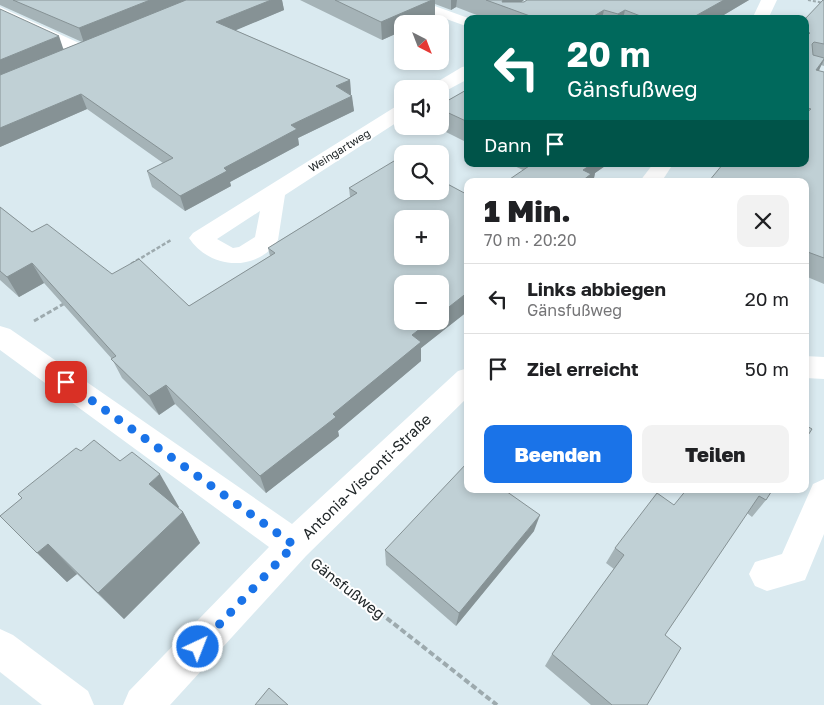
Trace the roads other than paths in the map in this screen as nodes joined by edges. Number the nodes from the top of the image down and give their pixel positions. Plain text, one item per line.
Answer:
1 (406, 0) edge
2 (769, 0) edge
3 (0, 12) edge
4 (762, 15) edge
5 (464, 21) edge
6 (101, 44) edge
7 (84, 52) junction
8 (67, 59) edge
9 (464, 73) edge
10 (449, 83) edge
11 (394, 116) edge
12 (661, 167) edge
13 (653, 178) edge
14 (275, 190) junction
15 (3, 337) edge
16 (464, 383) edge
17 (824, 494) edge
18 (294, 545) junction
19 (767, 574) dead end
20 (0, 648) edge
21 (74, 705) edge
22 (143, 705) edge

1 - 5 lane
2 - 4 street
3 - 7 street
6 - 7 street
7 - 8 street
9 - 10 street
11 - 14 street, Weingartweg
12 - 13 street
14 - 14 street, Weingartweg
15 - 18 street
16 - 18 street, Antonia-Visconti-Straße
17 - 19 street
18 - 22 street, Antonia-Visconti-Straße
20 - 21 street

